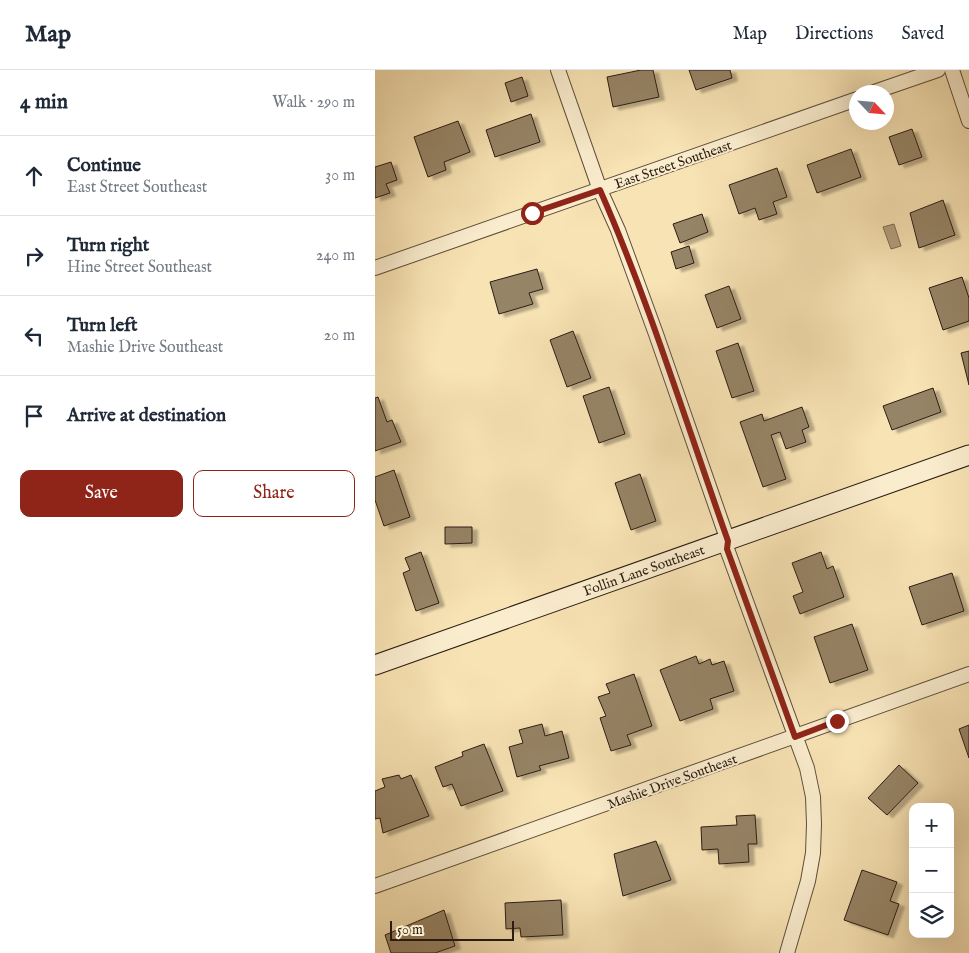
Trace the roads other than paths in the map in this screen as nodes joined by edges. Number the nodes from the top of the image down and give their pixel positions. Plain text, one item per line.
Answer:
1 (558, 70) edge
2 (938, 70) edge
3 (952, 70) edge
4 (894, 85) edge
5 (849, 102) edge
6 (969, 120) edge
7 (600, 190) junction
8 (375, 268) edge
9 (969, 455) edge
10 (728, 541) junction
11 (375, 665) edge
12 (969, 674) edge
13 (795, 737) junction
14 (375, 886) edge
15 (787, 953) edge

1 - 7 street
2 - 4 street
3 - 6 street
5 - 7 street, East Street Southeast
7 - 8 street, East Street Southeast
7 - 10 street
9 - 10 street, Follin Lane Southeast
10 - 11 street, Follin Lane Southeast
10 - 13 street
12 - 13 street, Mashie Drive Southeast
13 - 14 street, Mashie Drive Southeast
13 - 15 street

